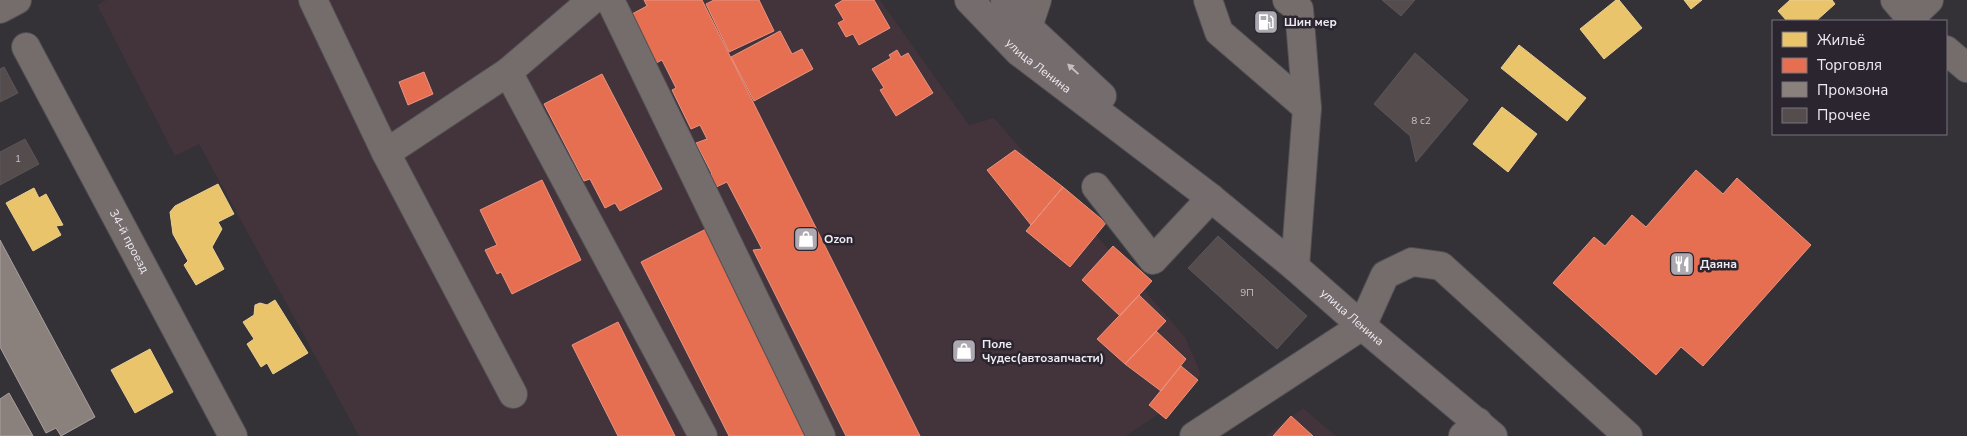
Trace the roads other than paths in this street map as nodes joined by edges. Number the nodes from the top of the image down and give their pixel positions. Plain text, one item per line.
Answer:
1 (17, 0) edge
2 (313, 0) edge
3 (592, 0) edge
4 (610, 0) edge
5 (969, 0) edge
6 (1005, 0) edge
7 (1037, 0) edge
8 (1208, 0) edge
9 (1287, 0) edge
10 (0, 8) edge
11 (1028, 27) junction
12 (26, 46) dead end
13 (1947, 51) edge
14 (1967, 68) edge
15 (508, 72) junction
16 (1307, 108) junction
17 (386, 153) junction
18 (1096, 187) dead end
19 (1210, 198) junction
20 (1295, 267) junction
21 (1362, 326) junction
22 (513, 394) dead end
23 (1478, 431) edge
24 (233, 436) edge
25 (703, 436) edge
26 (821, 436) edge
27 (1194, 436) edge
28 (1628, 436) edge

1 - 10 street
2 - 17 street
3 - 15 street
4 - 26 street
5 - 19 main road, улица Ленина
6 - 11 main road, улица Ленина
7 - 11 street
8 - 16 street
9 - 16 street
19 -> 11 main road, улица Ленина
12 - 24 street, 34-й проезд
13 - 14 street
15 - 17 street
15 - 25 street
16 - 20 street
17 - 22 street
18 - 19 street
19 - 20 main road, улица Ленина
20 - 21 main road, улица Ленина
21 - 23 main road, улица Ленина
21 - 27 street
21 - 28 street

